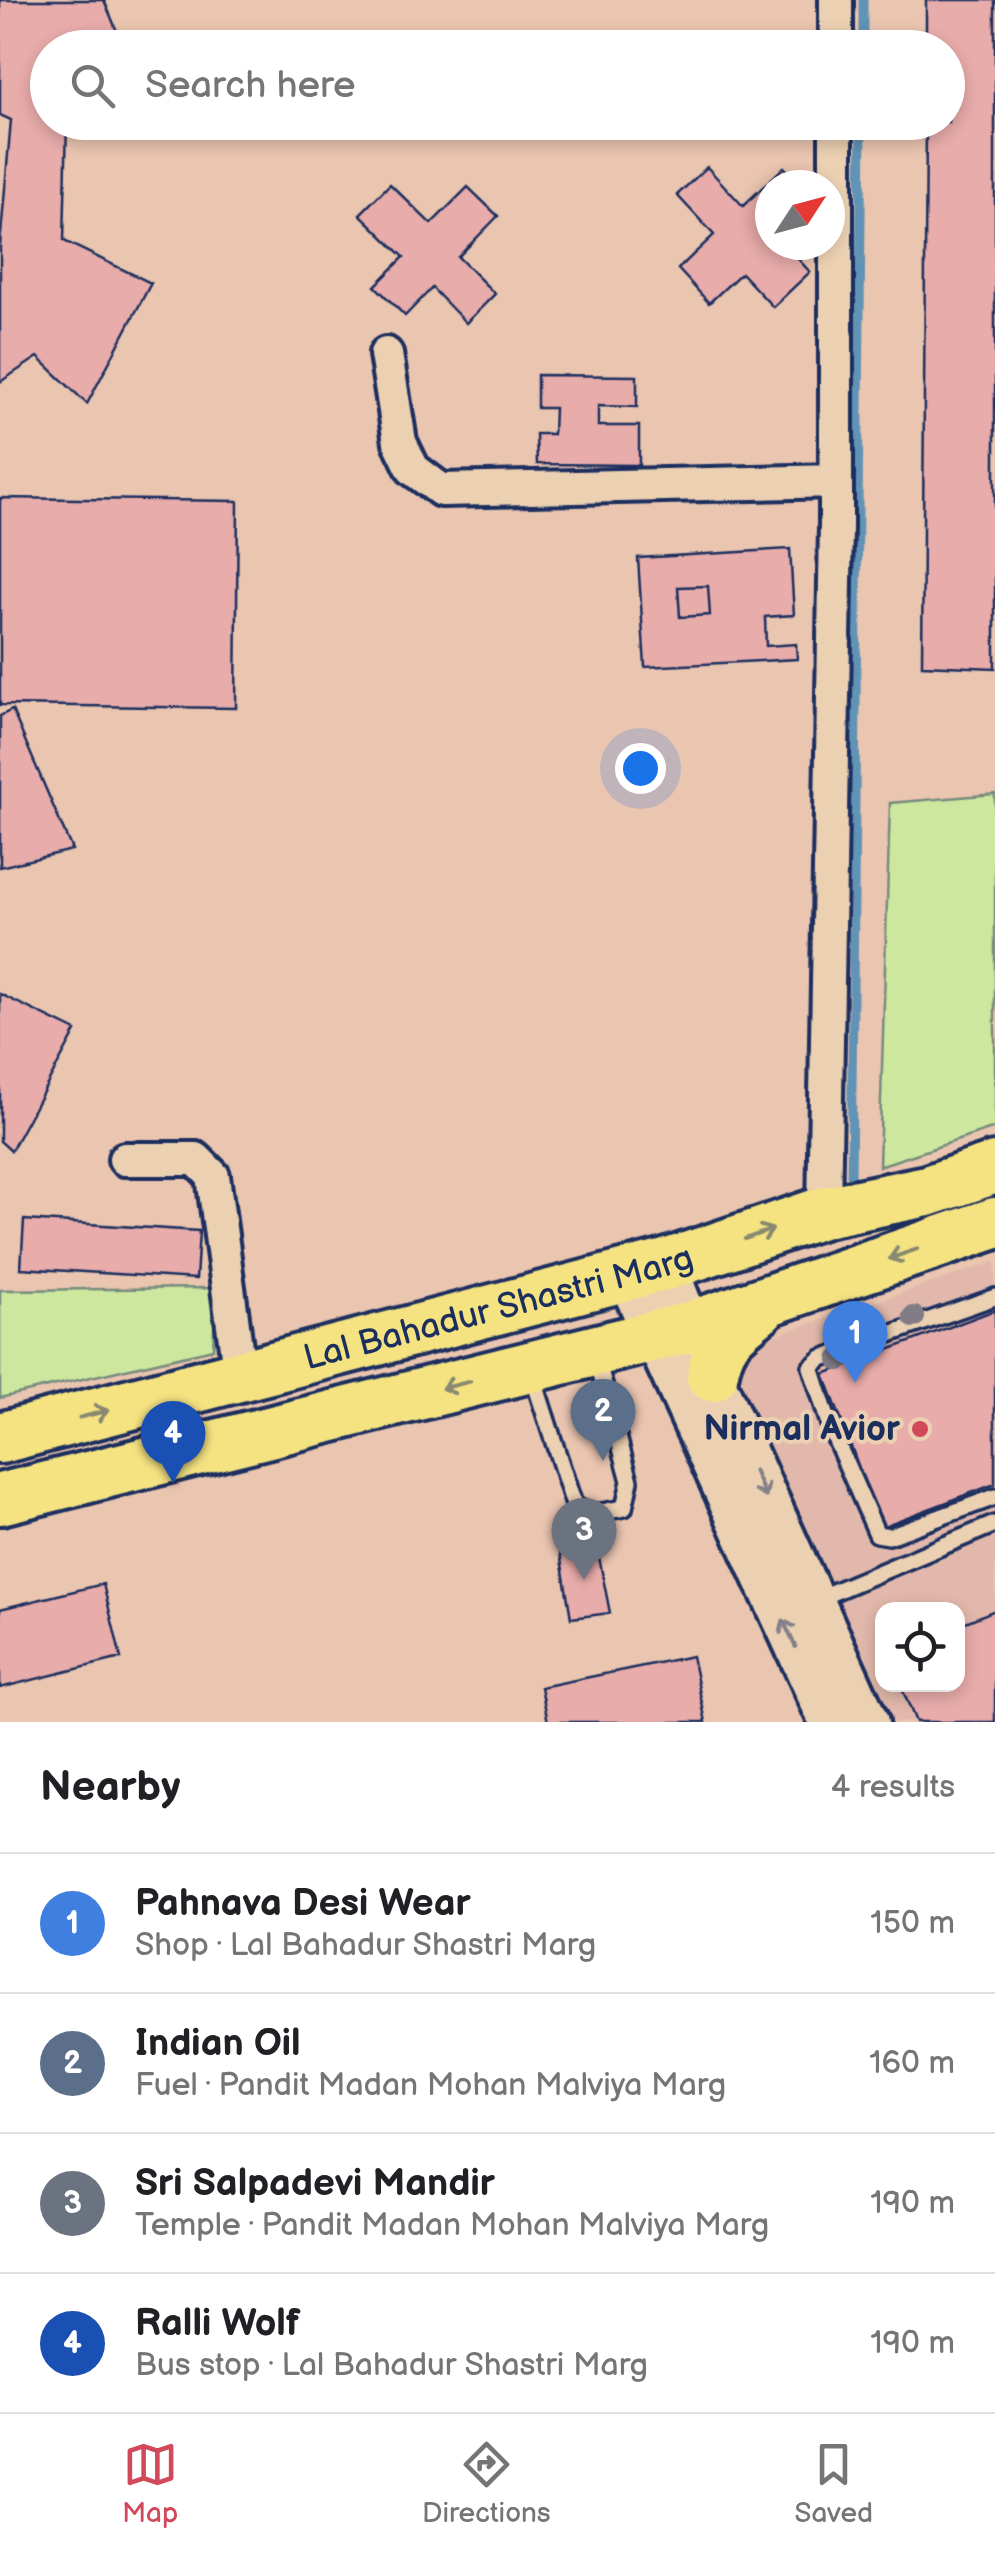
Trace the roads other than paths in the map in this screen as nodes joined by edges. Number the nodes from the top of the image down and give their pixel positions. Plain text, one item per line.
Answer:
1 (836, 0) edge
2 (836, 30) edge
3 (836, 140) edge
4 (386, 354) dead end
5 (836, 481) junction
6 (125, 1159) dead end
7 (995, 1168) edge
8 (824, 1212) junction
9 (995, 1223) edge
10 (646, 1271) junction
11 (995, 1297) edge
12 (772, 1299) junction
13 (671, 1331) junction
14 (594, 1350) junction
15 (530, 1366) junction
16 (712, 1376) junction
17 (240, 1377) junction
18 (0, 1438) edge
19 (995, 1497) edge
20 (0, 1498) edge
21 (995, 1524) edge
22 (813, 1600) junction
23 (830, 1722) edge
24 (868, 1722) edge

1 - 2 street
3 - 5 street
4 - 5 street
5 - 8 street
6 - 17 street
7 - 8 main road, Lal Bahadur Shastri Marg
10 -> 8 main road, Lal Bahadur Shastri Marg
9 -> 12 main road, Lal Bahadur Shastri Marg
10 - 13 street
10 - 17 main road, Lal Bahadur Shastri Marg
11 - 19 lane
12 - 13 main road, Lal Bahadur Shastri Marg
12 - 16 main road
13 - 14 main road, Lal Bahadur Shastri Marg
13 - 16 street
23 -> 13 street
14 - 15 main road, Lal Bahadur Shastri Marg
14 - 15 lane
15 -> 20 main road, Lal Bahadur Shastri Marg
16 -> 22 street
18 -> 17 main road, Lal Bahadur Shastri Marg
21 - 22 lane
22 - 24 street

